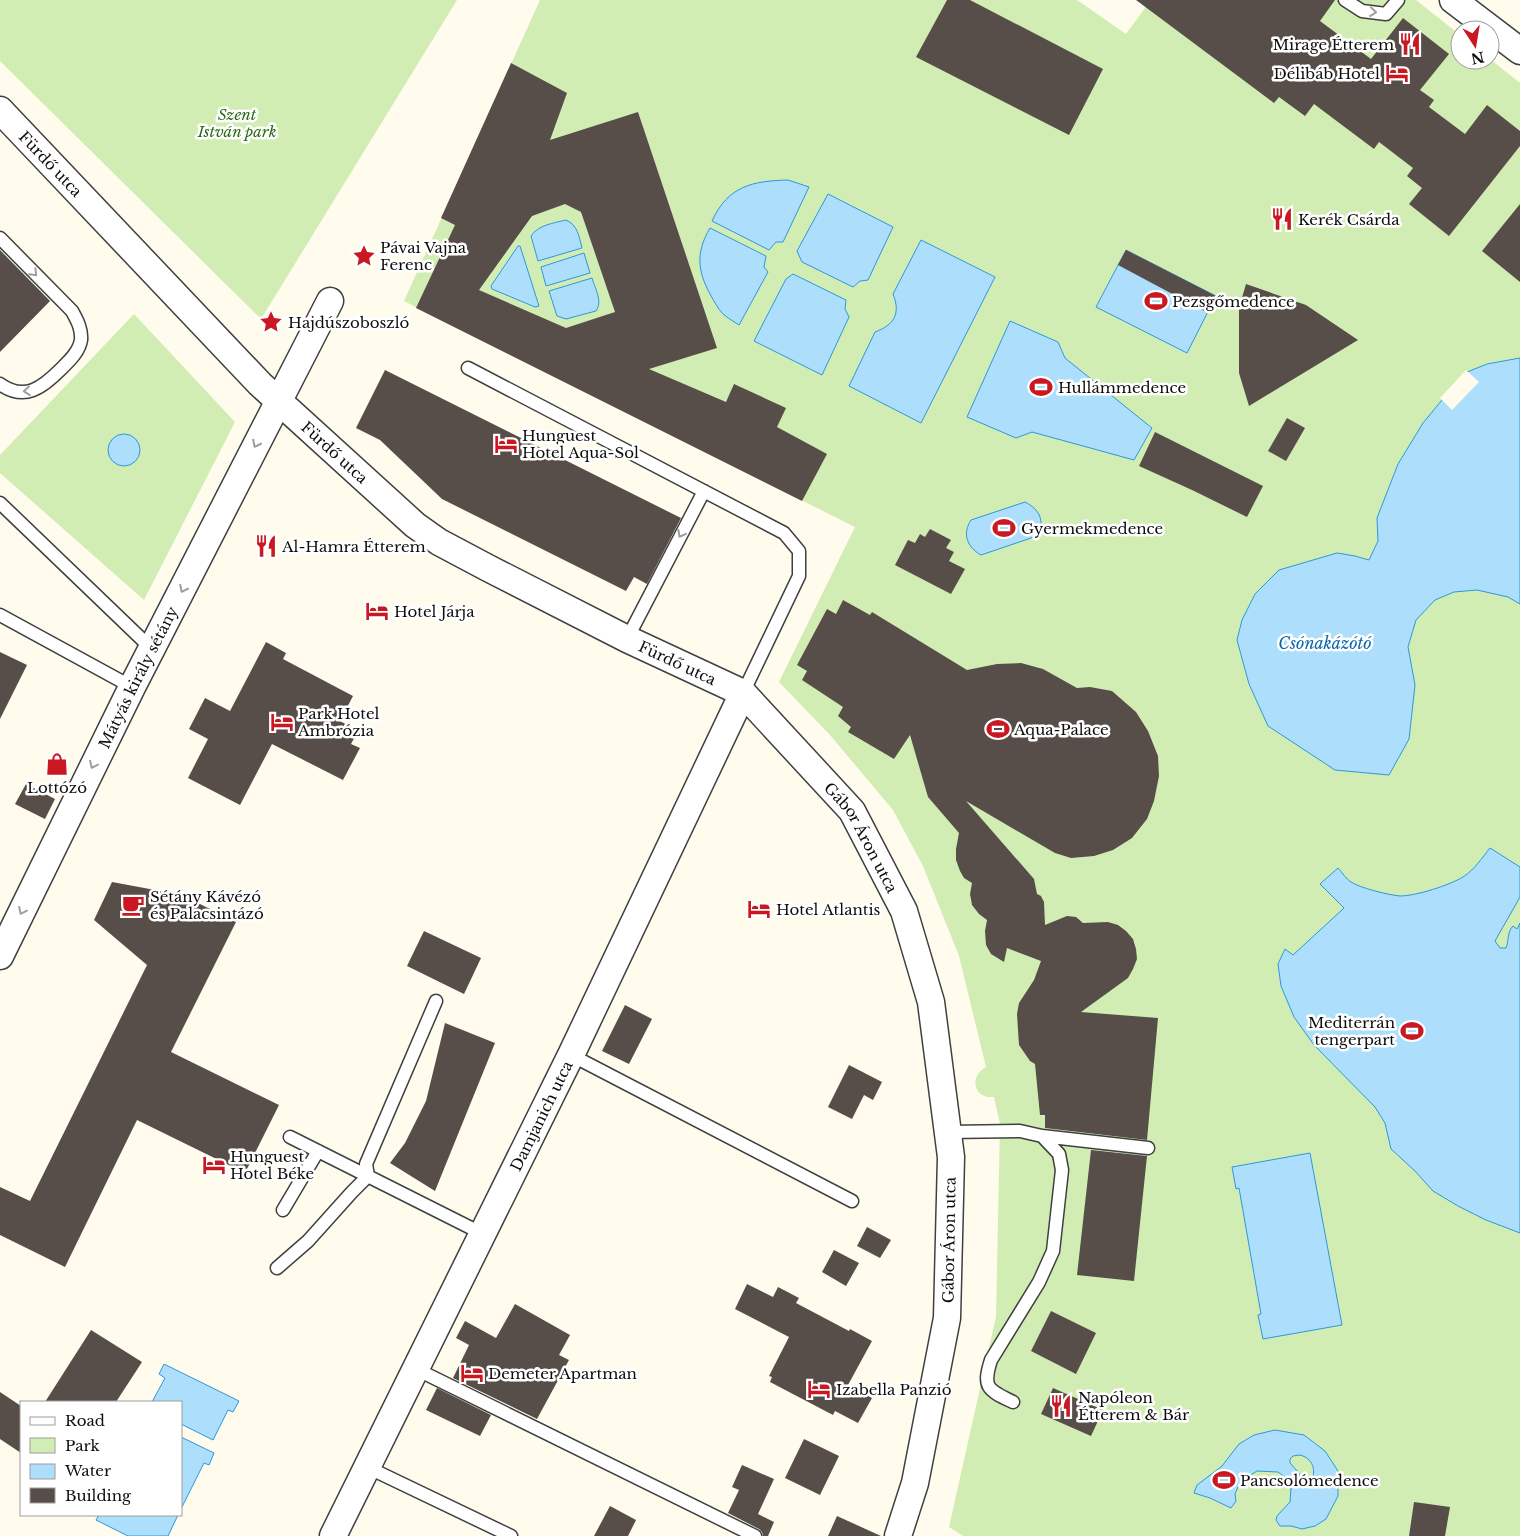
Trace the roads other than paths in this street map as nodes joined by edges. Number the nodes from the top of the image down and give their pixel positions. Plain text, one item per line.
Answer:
1 (1345, 0) edge
2 (1398, 0) edge
3 (1453, 0) edge
4 (1520, 51) edge
5 (0, 110) edge
6 (0, 238) edge
7 (330, 301) dead end
8 (468, 368) dead end
9 (0, 384) edge
10 (278, 400) junction
11 (704, 491) junction
12 (0, 503) edge
13 (0, 615) edge
14 (627, 638) junction
15 (152, 650) junction
16 (132, 687) junction
17 (743, 694) junction
18 (0, 956) edge
19 (436, 1001) dead end
20 (571, 1055) junction
21 (948, 1132) junction
22 (1042, 1136) junction
23 (290, 1137) dead end
24 (1148, 1148) dead end
25 (318, 1151) junction
26 (368, 1176) junction
27 (852, 1201) dead end
28 (283, 1210) dead end
29 (483, 1234) junction
30 (277, 1268) dead end
31 (416, 1369) junction
32 (1012, 1402) dead end
33 (367, 1467) junction
34 (333, 1536) edge
35 (511, 1536) edge
36 (755, 1536) edge
37 (898, 1536) edge

1 -> 2 lane
3 - 4 street
5 - 10 street, Fürdő utca
6 -> 9 lane
7 - 10 street
8 - 11 lane
10 - 14 street, Fürdő utca
10 -> 15 street, Mátyás király sétány
11 -> 14 lane
11 - 17 lane
12 - 15 lane
13 - 16 lane
14 - 17 street, Fürdő utca
15 - 16 street, Mátyás király sétány
16 -> 18 street, Mátyás király sétány
17 - 20 street, Damjanich utca
17 - 21 street, Gábor Áron utca
19 - 26 lane
20 - 27 lane
20 - 29 street, Damjanich utca
21 - 22 lane
21 - 37 street, Gábor Áron utca
22 - 24 lane
22 - 32 lane
23 - 25 lane
25 - 26 lane
25 - 28 lane
26 - 29 lane
26 - 30 lane
29 - 31 street, Damjanich utca
31 - 33 street, Damjanich utca
31 - 36 lane
33 - 34 street, Damjanich utca
33 - 35 lane

